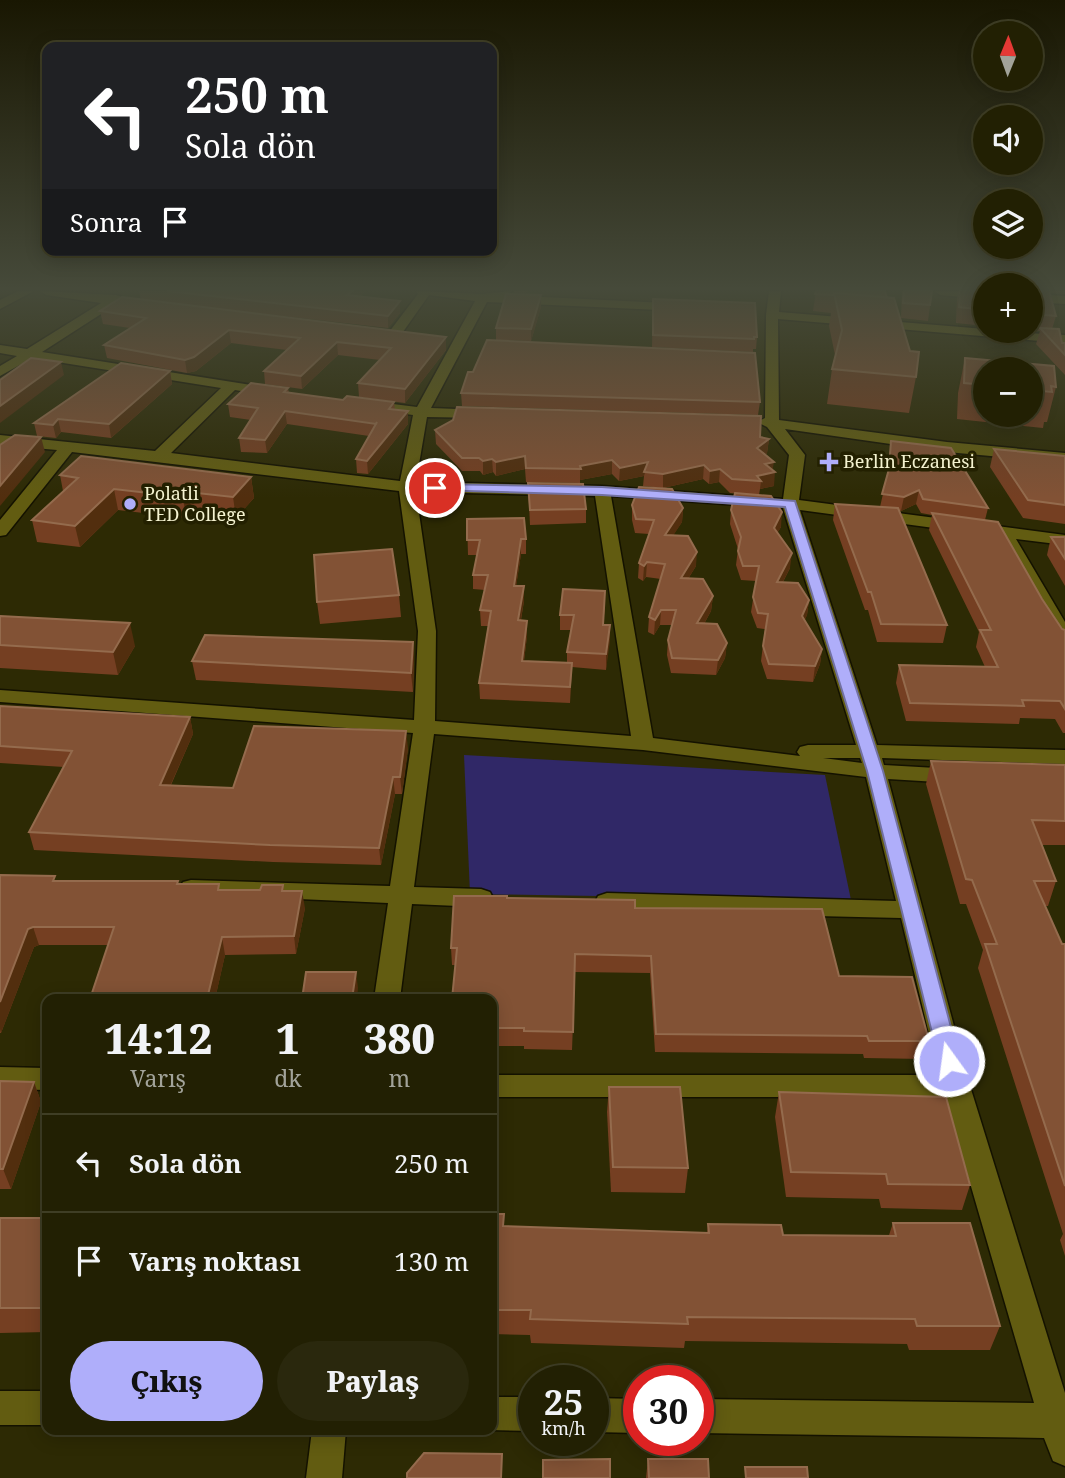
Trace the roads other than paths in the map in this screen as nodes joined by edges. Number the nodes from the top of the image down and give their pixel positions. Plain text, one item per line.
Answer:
1 (16, 360) edge
2 (63, 360) edge
3 (451, 360) edge
4 (765, 360) edge
5 (0, 372) edge
6 (231, 386) junction
7 (285, 394) edge
8 (353, 403) edge
9 (421, 412) junction
10 (498, 414) edge
11 (748, 421) edge
12 (772, 423) junction
13 (0, 440) edge
14 (67, 448) junction
15 (159, 456) junction
16 (1065, 458) edge
17 (407, 487) junction
18 (602, 491) junction
19 (790, 504) junction
20 (0, 531) edge
21 (1003, 531) junction
22 (1065, 540) edge
23 (1065, 638) edge
24 (0, 696) edge
25 (424, 728) junction
26 (643, 743) junction
27 (1065, 757) edge
28 (872, 761) junction
29 (973, 777) edge
30 (166, 887) edge
31 (401, 896) junction
32 (497, 899) edge
33 (580, 901) edge
34 (911, 911) junction
35 (388, 994) edge
36 (0, 1078) edge
37 (42, 1079) edge
38 (497, 1086) edge
39 (956, 1086) junction
40 (0, 1408) edge
41 (42, 1408) edge
42 (497, 1414) edge
43 (518, 1414) edge
44 (714, 1417) edge
45 (1063, 1430) edge
46 (328, 1435) edge
47 (324, 1478) edge

1 - 5 street
2 - 6 street
3 - 9 street
4 - 12 street
6 - 7 street
6 - 15 street
8 - 9 street
9 - 10 street
9 - 17 street
11 - 12 street
12 - 16 street
12 - 19 street
13 - 14 street
14 - 15 street
14 - 20 street
15 - 17 street
17 - 18 street
17 - 25 street
18 - 19 street
18 - 26 street
19 - 21 street
19 - 28 street
21 - 22 street
21 - 23 street
24 - 25 street
25 - 26 street
25 - 31 street
26 - 28 street
27 - 28 street
28 - 29 street
28 - 34 street
30 - 31 street
31 - 32 street
31 - 35 street
33 - 34 street
34 - 39 street
36 - 37 street
38 - 39 street
39 - 45 street
40 - 41 street
42 - 43 street
44 - 45 street
46 - 47 street

